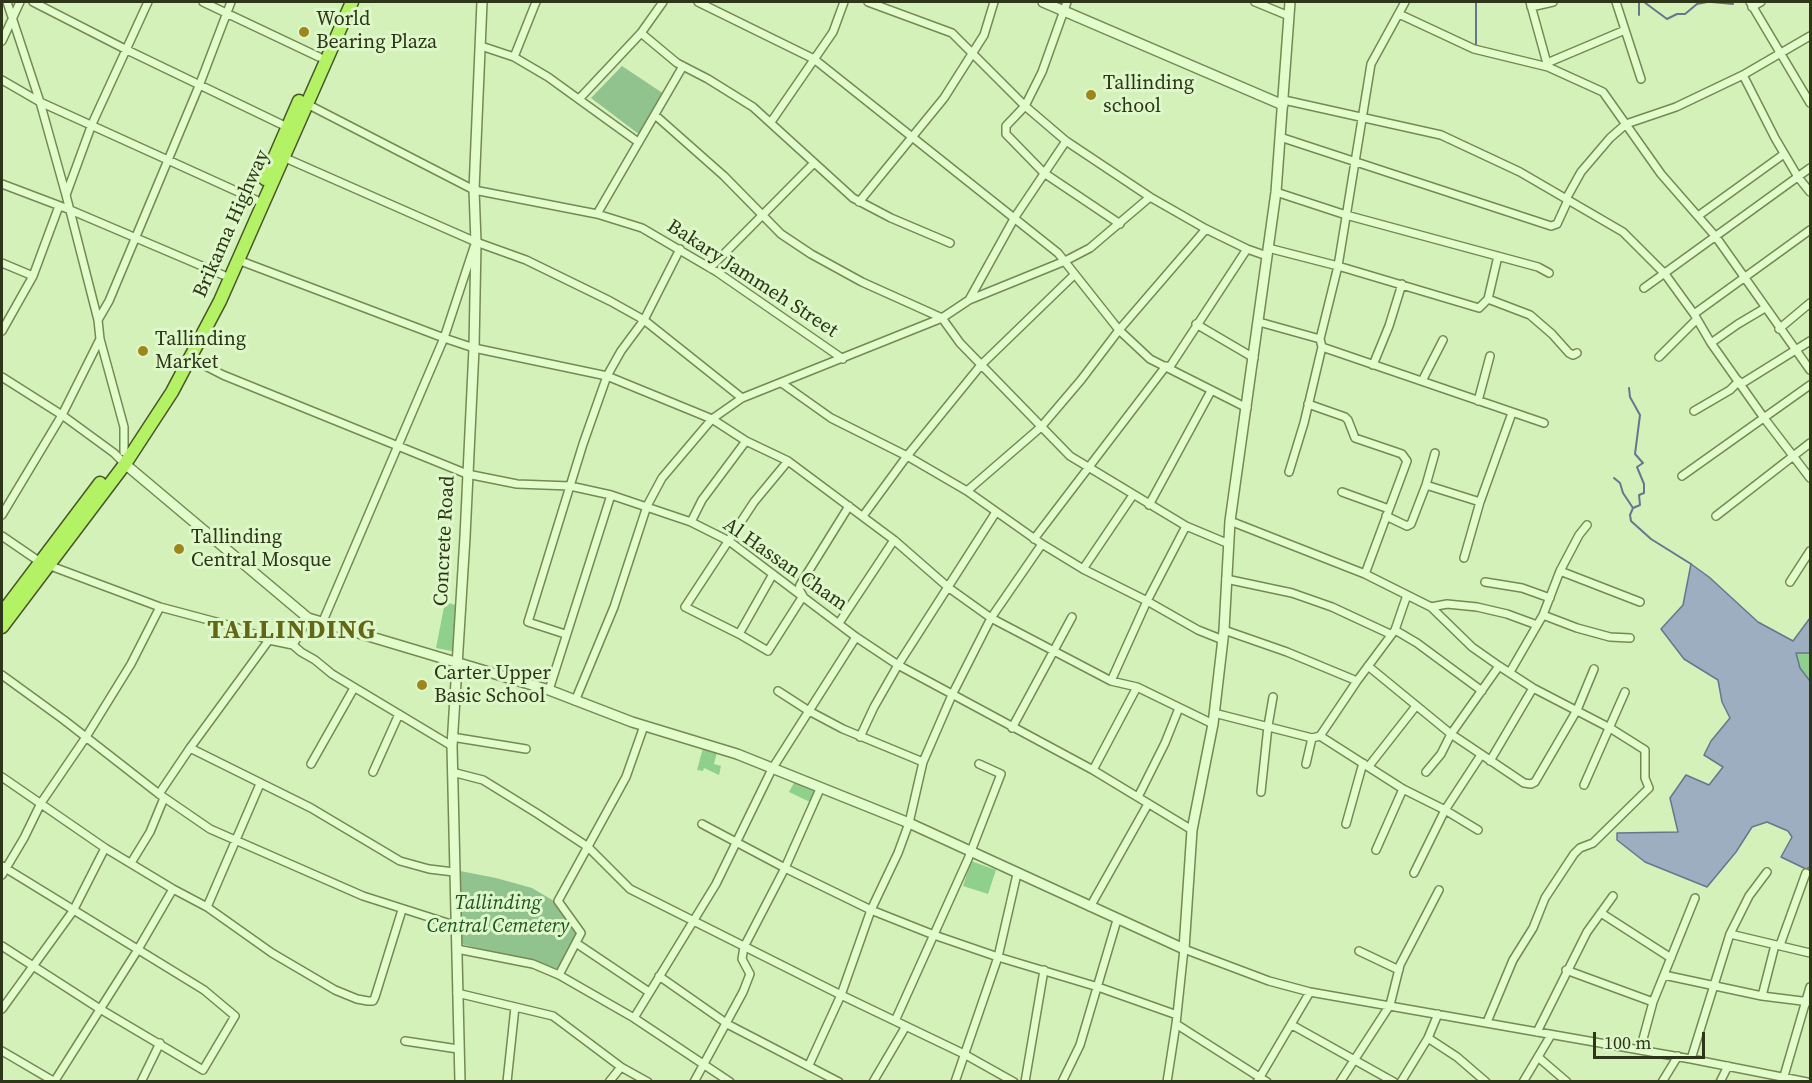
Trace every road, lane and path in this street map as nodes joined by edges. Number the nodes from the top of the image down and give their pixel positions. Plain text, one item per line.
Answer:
1 (7, 2) edge
2 (20, 2) edge
3 (33, 2) edge
4 (148, 2) edge
5 (203, 2) edge
6 (231, 2) edge
7 (343, 2) edge
8 (352, 2) edge
9 (482, 2) edge
10 (536, 2) edge
11 (663, 2) edge
12 (698, 2) edge
13 (844, 2) edge
14 (868, 2) edge
15 (994, 2) edge
16 (1043, 2) edge
17 (1255, 2) edge
18 (1290, 2) edge
19 (1405, 2) edge
20 (1553, 2) edge
21 (1616, 2) edge
22 (1761, 2) edge
23 (1530, 4) edge
24 (1751, 4) edge
25 (1065, 6) edge
26 (227, 13) junction
27 (1399, 14) junction
28 (1289, 16) junction
29 (13, 19) junction
30 (1625, 30) junction
31 (641, 33) junction
32 (1810, 36) edge
33 (2, 41) edge
34 (481, 46) junction
35 (126, 50) junction
36 (1780, 54) junction
37 (972, 55) junction
38 (319, 57) junction
39 (514, 57) junction
40 (814, 59) junction
41 (1547, 65) junction
42 (683, 66) junction
43 (1743, 75) junction
44 (1641, 79) dead end
45 (2, 80) edge
46 (199, 86) junction
47 (580, 98) junction
48 (40, 102) junction
49 (1283, 103) junction
50 (307, 104) junction
51 (1810, 104) edge
52 (1025, 105) junction
53 (655, 115) junction
54 (1362, 117) junction
55 (771, 122) junction
56 (92, 124) junction
57 (1626, 124) junction
58 (287, 127) junction
59 (913, 136) junction
60 (1280, 137) junction
61 (1066, 141) junction
62 (638, 142) junction
63 (1784, 154) junction
64 (284, 157) junction
65 (168, 159) junction
66 (1355, 162) junction
67 (814, 163) junction
68 (1810, 168) edge
69 (1044, 173) junction
70 (1798, 177) junction
71 (2, 184) edge
72 (474, 190) junction
73 (1276, 192) junction
74 (1810, 192) edge
75 (66, 195) junction
76 (1150, 197) junction
77 (256, 200) junction
78 (1567, 200) junction
79 (859, 202) junction
80 (59, 206) junction
81 (68, 209) junction
82 (597, 214) junction
83 (1346, 215) junction
84 (762, 216) junction
85 (1698, 216) junction
86 (1015, 217) junction
87 (1120, 224) junction
88 (1206, 229) junction
89 (1810, 230) edge
90 (135, 237) junction
91 (1716, 237) junction
92 (476, 242) junction
93 (950, 243) dead end
94 (680, 249) junction
95 (1247, 249) junction
96 (1268, 252) junction
97 (1498, 256) junction
98 (238, 260) junction
99 (1065, 261) junction
100 (2, 263) edge
101 (1338, 266) junction
102 (710, 268) junction
103 (1549, 273) dead end
104 (1665, 274) junction
105 (223, 275) junction
106 (1074, 275) junction
107 (33, 276) junction
108 (1745, 277) junction
109 (1402, 284) junction
110 (1644, 288) dead end
111 (1488, 299) junction
112 (969, 300) junction
113 (1810, 303) edge
114 (1766, 308) junction
115 (1696, 316) junction
116 (942, 318) junction
117 (98, 320) junction
118 (644, 320) junction
119 (1259, 322) junction
120 (1196, 324) junction
121 (1779, 329) junction
122 (1119, 330) junction
123 (2, 331) edge
124 (444, 338) junction
125 (100, 339) junction
126 (1443, 340) dead end
127 (1810, 341) edge
128 (1321, 343) junction
129 (1711, 343) junction
130 (474, 348) junction
131 (1796, 351) junction
132 (1577, 353) dead end
133 (1490, 356) dead end
134 (1659, 357) dead end
135 (190, 358) junction
136 (1254, 358) junction
137 (843, 359) junction
138 (981, 365) junction
139 (1373, 365) junction
140 (1167, 367) junction
141 (1810, 370) edge
142 (607, 376) junction
143 (2, 377) edge
144 (1422, 381) junction
145 (1740, 383) junction
146 (783, 384) junction
147 (1810, 385) edge
148 (1211, 391) junction
149 (742, 398) junction
150 (1478, 401) junction
151 (1308, 404) junction
152 (1247, 408) junction
153 (1694, 411) dead end
154 (1512, 413) junction
155 (62, 415) junction
156 (1764, 418) junction
157 (712, 419) junction
158 (1544, 423) dead end
159 (1041, 427) junction
160 (746, 441) junction
161 (1810, 442) edge
162 (397, 445) junction
163 (1435, 453) dead end
164 (907, 456) junction
165 (1793, 457) junction
166 (122, 458) junction
167 (788, 461) junction
168 (1088, 468) junction
169 (1289, 472) dead end
170 (466, 474) junction
171 (1682, 476) dead end
172 (1810, 478) edge
173 (1426, 485) junction
174 (570, 486) junction
175 (967, 491) junction
176 (1342, 492) dead end
177 (611, 495) junction
178 (1133, 495) junction
179 (1480, 502) junction
180 (1149, 505) junction
181 (647, 506) junction
182 (849, 506) junction
183 (996, 512) junction
184 (1388, 512) junction
185 (2, 515) edge
186 (863, 516) junction
187 (1716, 516) dead end
188 (1230, 521) junction
189 (691, 522) junction
190 (1587, 525) dead end
191 (1186, 526) junction
192 (2, 536) edge
193 (1034, 539) junction
194 (894, 540) junction
195 (729, 541) junction
196 (1042, 544) junction
197 (1229, 544) junction
198 (1810, 551) edge
199 (1464, 558) dead end
200 (44, 564) junction
201 (1083, 569) junction
202 (1560, 571) junction
203 (773, 573) junction
204 (1365, 574) junction
205 (1226, 579) junction
206 (1485, 582) dead end
207 (1790, 582) dead end
208 (949, 588) junction
209 (1407, 594) junction
210 (803, 596) junction
211 (1550, 597) junction
212 (1147, 601) junction
213 (1640, 602) dead end
214 (160, 607) junction
215 (1431, 607) junction
216 (2, 613) edge
217 (1543, 615) junction
218 (1072, 617) dead end
219 (308, 618) junction
220 (991, 618) junction
221 (322, 621) junction
222 (839, 623) junction
223 (1537, 625) junction
224 (2, 627) edge
225 (1393, 632) junction
226 (565, 634) junction
227 (740, 634) junction
228 (1224, 635) junction
229 (856, 637) junction
230 (1630, 638) dead end
231 (269, 640) junction
232 (293, 645) junction
233 (1055, 652) junction
234 (456, 662) junction
235 (898, 666) junction
236 (1368, 666) junction
237 (1499, 666) junction
238 (1594, 669) dead end
239 (1510, 672) junction
240 (2, 675) edge
241 (1111, 681) junction
242 (1357, 681) junction
243 (1137, 687) junction
244 (354, 688) junction
245 (1533, 688) junction
246 (549, 690) junction
247 (778, 691) dead end
248 (1482, 691) junction
249 (1626, 692) dead end
250 (952, 695) junction
251 (1274, 697) dead end
252 (575, 701) junction
253 (1416, 706) junction
254 (1179, 708) junction
255 (1577, 710) junction
256 (809, 711) junction
257 (1214, 713) junction
258 (399, 714) junction
259 (1213, 724) junction
260 (644, 726) junction
261 (1268, 726) junction
262 (1012, 728) junction
263 (1610, 728) junction
264 (1451, 734) junction
265 (86, 737) junction
266 (860, 737) junction
267 (1316, 737) junction
268 (452, 741) junction
269 (190, 748) junction
270 (526, 749) dead end
271 (1481, 755) junction
272 (1490, 761) junction
273 (923, 762) junction
274 (311, 764) dead end
275 (979, 764) dead end
276 (1306, 764) dead end
277 (1366, 764) junction
278 (772, 769) junction
279 (1093, 770) junction
280 (373, 772) dead end
281 (452, 772) junction
282 (1426, 772) dead end
283 (2, 777) edge
284 (260, 784) junction
285 (1584, 784) dead end
286 (820, 789) junction
287 (1403, 789) junction
288 (1261, 792) dead end
289 (162, 796) junction
290 (1138, 797) junction
291 (41, 803) junction
292 (1148, 804) junction
293 (1445, 810) junction
294 (909, 823) junction
295 (702, 824) dead end
296 (1346, 824) dead end
297 (1192, 830) junction
298 (1478, 830) dead end
299 (236, 841) junction
300 (737, 841) junction
301 (588, 847) junction
302 (105, 848) junction
303 (970, 850) junction
304 (1376, 850) dead end
305 (130, 864) junction
306 (785, 868) junction
307 (3, 870) edge
308 (454, 872) junction
309 (1767, 872) dead end
310 (1414, 873) dead end
311 (1806, 873) dead end
312 (1017, 874) junction
313 (173, 889) junction
314 (1439, 890) dead end
315 (1613, 896) dead end
316 (1695, 898) dead end
317 (207, 907) junction
318 (1090, 907) junction
319 (871, 909) junction
320 (402, 910) junction
321 (74, 911) junction
322 (1601, 912) junction
323 (1117, 920) junction
324 (692, 921) junction
325 (457, 927) junction
326 (1730, 934) junction
327 (934, 935) junction
328 (576, 943) junction
329 (1778, 945) junction
330 (2, 946) edge
331 (744, 947) junction
332 (457, 949) junction
333 (1184, 949) junction
334 (137, 951) junction
335 (1359, 951) dead end
336 (1810, 954) edge
337 (998, 957) junction
338 (1671, 958) junction
339 (32, 965) junction
340 (1044, 970) junction
341 (1399, 970) junction
342 (1566, 970) junction
343 (559, 975) junction
344 (1664, 975) junction
345 (659, 976) junction
346 (1098, 987) junction
347 (1712, 987) junction
348 (1810, 987) edge
349 (649, 992) junction
350 (1310, 992) junction
351 (457, 993) junction
352 (841, 995) junction
353 (1762, 996) junction
354 (1808, 1001) edge
355 (1653, 1002) junction
356 (1390, 1005) junction
357 (515, 1007) junction
358 (2, 1009) edge
359 (100, 1009) junction
360 (1438, 1014) junction
361 (1177, 1015) junction
362 (634, 1018) junction
363 (895, 1021) junction
364 (1486, 1022) junction
365 (725, 1023) junction
366 (1176, 1024) junction
367 (1292, 1025) junction
368 (906, 1026) junction
369 (1537, 1032) junction
370 (1551, 1035) junction
371 (1428, 1038) junction
372 (405, 1041) dead end
373 (160, 1043) junction
374 (458, 1048) junction
375 (1640, 1050) junction
376 (2, 1051) edge
377 (964, 1054) junction
378 (1678, 1056) junction
379 (1538, 1057) junction
380 (1354, 1059) junction
381 (1691, 1059) junction
382 (703, 1065) junction
383 (809, 1065) junction
384 (621, 1066) junction
385 (1728, 1066) junction
386 (1784, 1076) junction
387 (1772, 1079) edge
388 (1262, 1080) edge
389 (55, 1081) edge
390 (141, 1082) edge
391 (460, 1082) edge
392 (507, 1082) edge
393 (609, 1082) edge
394 (648, 1082) edge
395 (694, 1082) edge
396 (730, 1082) edge
397 (839, 1082) edge
398 (873, 1082) edge
399 (955, 1082) edge
400 (1014, 1082) edge
401 (1025, 1082) edge
402 (1062, 1082) edge
403 (1167, 1082) edge
404 (1340, 1082) edge
405 (1394, 1082) edge
406 (1401, 1082) edge
407 (1486, 1082) edge
408 (1523, 1082) edge
409 (1567, 1082) edge
410 (1662, 1082) edge
411 (1720, 1082) edge
412 (1807, 1082) edge

1 - 29 street
2 - 29 street
3 - 35 street
4 - 35 street
5 - 26 street
6 - 26 street
7 - 38 highway, Brikama Highway
8 - 50 highway, Brikama Highway
9 - 34 street, Concrete Road
10 - 39 street
11 - 31 street
12 - 40 street
13 - 40 street
14 - 37 street
15 - 37 street
16 - 25 street
17 - 28 street
18 - 28 street
19 - 27 street
20 - 23 street
21 - 30 street
22 - 24 street
23 - 41 street
24 - 36 street
25 - 49 street
25 - 52 street
26 - 38 street
26 - 46 street
27 - 41 street
27 - 54 street
28 - 49 street
29 - 33 street
29 - 48 street
30 - 41 street
30 - 44 street
31 - 42 street
31 - 47 street
32 - 36 street
34 - 39 street
34 - 72 street, Concrete Road
35 - 46 street
35 - 56 street
36 - 43 street
36 - 51 street
37 - 52 street
37 - 59 street
38 - 58 highway, Brikama Highway
39 - 47 street
40 - 55 street
40 - 59 street
41 - 57 street
42 - 53 street
42 - 55 street
43 - 57 street
43 - 63 street
45 - 48 street
46 - 58 street
46 - 65 street
47 - 62 street
48 - 56 street
48 - 75 street
49 - 54 street
49 - 60 street
50 - 64 highway, Brikama Highway
50 - 72 street, Bakary Jammeh Street
52 - 61 street
52 - 69 street
53 - 62 street
53 - 84 street
54 - 66 street
54 - 78 street
55 - 67 street
56 - 65 street
56 - 75 street
57 - 78 street
57 - 85 street
58 - 77 highway, Brikama Highway
59 - 79 street
59 - 86 street
60 - 66 street
60 - 73 street
61 - 69 street
61 - 76 street
62 - 82 street
63 - 70 street
63 - 85 street
64 - 92 street
64 - 98 highway, Brikama Highway
65 - 77 street
65 - 90 street
66 - 78 street
66 - 83 street
67 - 79 street
67 - 84 street
68 - 70 street
69 - 86 street
69 - 87 street
70 - 74 street
70 - 91 street
71 - 80 street
72 - 82 street, Bakary Jammeh Street
72 - 92 street, Concrete Road
73 - 83 street
73 - 96 street
75 - 81 street
76 - 87 street
76 - 88 street
77 - 105 highway, Brikama Highway
78 - 104 street
79 - 93 street
80 - 81 street
80 - 107 street
81 - 90 street
81 - 117 street
82 - 94 street, Bakary Jammeh Street
83 - 97 street
83 - 101 street
84 - 102 street
84 - 116 street
85 - 91 street
86 - 99 street
86 - 112 street
87 - 99 street
88 - 95 street
88 - 122 street
89 - 108 street
90 - 105 street
90 - 117 street
91 - 104 street
91 - 108 street
92 - 118 street
92 - 124 street
92 - 130 street, Concrete Road
94 - 102 street, Bakary Jammeh Street
94 - 118 street
95 - 96 street
95 - 120 street
96 - 101 street
96 - 119 street
97 - 103 street
97 - 111 street
98 - 124 street
98 - 135 highway, Brikama Highway
99 - 106 street
99 - 112 street
100 - 107 street
101 - 109 street
101 - 128 street
102 - 137 street, Bakary Jammeh Street
104 - 110 street
104 - 115 street
105 - 166 highway, Brikama Highway
106 - 122 street
106 - 138 street
107 - 123 street
108 - 114 street
108 - 115 street
109 - 111 street
109 - 139 street
111 - 132 street
112 - 116 street
113 - 121 street
114 - 121 street
114 - 129 street
115 - 129 street
115 - 134 street
116 - 137 street
116 - 138 street
117 - 125 street
118 - 142 street
118 - 149 street
119 - 128 street
119 - 136 street
120 - 136 street
120 - 140 street
121 - 131 street
122 - 140 street
122 - 159 street
124 - 130 street
124 - 162 street
125 - 155 street
125 - 166 street
126 - 144 street
127 - 131 street
128 - 139 street
128 - 151 street
129 - 145 street
130 - 142 street
130 - 170 street, Concrete Road
131 - 141 street
131 - 145 street
133 - 150 street
135 - 162 street, Al Hassan Cham
135 - 166 highway, Brikama Highway
136 - 152 street
137 - 146 street
138 - 159 street
138 - 164 street
139 - 144 street
140 - 148 street
140 - 168 street
142 - 157 street
142 - 174 street
143 - 155 street
144 - 150 street
145 - 153 street
145 - 156 street
146 - 149 street
146 - 164 street
147 - 156 street
148 - 152 street
148 - 180 street
149 - 157 street
150 - 154 street
151 - 169 street
151 - 184 street
152 - 188 street
154 - 158 street
154 - 179 street
155 - 166 street
155 - 185 street
156 - 165 street
156 - 171 street
157 - 160 street
157 - 181 street
159 - 168 street
159 - 175 street
160 - 167 street
160 - 189 street
161 - 165 street
162 - 170 street, Al Hassan Cham
162 - 221 street
163 - 173 street
164 - 175 street
164 - 186 street
165 - 172 street
165 - 187 street
166 - 200 highway, Brikama Highway
166 - 219 street
167 - 182 street
167 - 195 street
168 - 178 street
168 - 193 street
170 - 174 street, Al Hassan Cham
170 - 234 street, Concrete Road
173 - 179 street
173 - 184 street
174 - 177 street, Al Hassan Cham
174 - 226 street
175 - 183 street
176 - 184 street
177 - 181 street, Al Hassan Cham
177 - 226 street
178 - 180 street
178 - 201 street
179 - 199 street
180 - 191 street
181 - 189 street, Al Hassan Cham
181 - 252 street
182 - 186 street
182 - 210 street
183 - 193 street
183 - 208 street
184 - 204 street
186 - 194 street
188 - 197 street
188 - 204 street
189 - 195 street, Al Hassan Cham
190 - 202 street
191 - 197 street
191 - 212 street
192 - 200 street
193 - 196 street
194 - 208 street
194 - 222 street
195 - 203 street, Al Hassan Cham
195 - 227 street
196 - 201 street
196 - 220 street
197 - 205 street
198 - 207 street
200 - 214 street
200 - 216 highway, Brikama Highway
200 - 224 highway, Brikama Highway
201 - 212 street
202 - 211 street
202 - 213 street
203 - 210 street, Al Hassan Cham
203 - 227 street
204 - 209 street
205 - 225 street
205 - 228 street
206 - 211 street
208 - 220 street
208 - 235 street
209 - 215 street
209 - 225 street
210 - 222 street, Al Hassan Cham
210 - 227 street
211 - 217 street
212 - 228 street
212 - 241 street
214 - 231 street
214 - 265 street
215 - 223 street
215 - 237 street
217 - 223 street
217 - 230 street
218 - 233 street
219 - 221 street
219 - 232 street
220 - 233 street
220 - 250 street
221 - 234 street
222 - 229 street, Al Hassan Cham
223 - 239 street
225 - 236 street
225 - 248 street
226 - 246 street
228 - 242 street
228 - 257 street
229 - 235 street, Al Hassan Cham
229 - 256 street
231 - 232 street
231 - 269 street
232 - 244 street
233 - 241 street
233 - 262 street
234 - 246 street
234 - 268 street, Concrete Road
235 - 250 street, Al Hassan Cham
235 - 266 street
236 - 242 street
236 - 253 street
237 - 239 street
237 - 248 street
238 - 255 street
239 - 245 street
240 - 265 street
241 - 243 street
242 - 267 street
243 - 254 street
243 - 279 street
244 - 258 street
244 - 274 street
245 - 255 street
245 - 272 street
246 - 252 street
247 - 256 street
248 - 264 street
249 - 263 street
250 - 262 street, Al Hassan Cham
250 - 273 street
251 - 261 street
252 - 260 street
253 - 264 street
253 - 277 street
254 - 259 street
254 - 290 street
255 - 263 street
255 - 272 street
256 - 266 street
256 - 278 street
257 - 259 street
257 - 261 street
258 - 268 street
258 - 280 street
259 - 297 street
260 - 278 street
260 - 301 street
261 - 267 street
261 - 288 street
262 - 279 street, Al Hassan Cham
263 - 285 street
263 - 364 street
264 - 271 street
264 - 282 street
265 - 289 street
265 - 291 street
266 - 273 street
267 - 276 street
267 - 277 street
268 - 270 street
268 - 281 street, Concrete Road
269 - 284 street
269 - 289 street
271 - 272 street
271 - 293 street
273 - 294 street
275 - 303 street
277 - 287 street
277 - 296 street
278 - 286 street
278 - 300 street
279 - 290 street, Al Hassan Cham
281 - 301 street
281 - 308 street, Concrete Road
283 - 291 street
284 - 299 street
284 - 308 street
286 - 294 street
286 - 306 street
287 - 293 street
287 - 304 street
289 - 299 street
289 - 305 street
290 - 292 street, Al Hassan Cham
291 - 302 street
291 - 307 street
292 - 297 street, Al Hassan Cham
292 - 318 street
293 - 298 street
293 - 310 street
294 - 303 street
294 - 319 street
295 - 300 street
297 - 333 street
299 - 317 street
299 - 320 street
300 - 306 street
300 - 324 street
301 - 324 street
301 - 328 street
302 - 305 street
302 - 321 street
303 - 312 street
303 - 327 street
305 - 313 street
306 - 319 street
306 - 331 street
307 - 321 street
308 - 325 street, Concrete Road
309 - 326 street
311 - 329 street
312 - 318 street
312 - 337 street
313 - 317 street
313 - 334 street
314 - 341 street
315 - 322 street
316 - 338 street
317 - 320 street
318 - 323 street
319 - 327 street
319 - 352 street
320 - 325 street
321 - 334 street
321 - 339 street
322 - 338 street
322 - 342 street
323 - 333 street
323 - 346 street
324 - 331 street
324 - 345 street
325 - 332 street, Concrete Road
326 - 329 street
326 - 347 street
327 - 337 street
327 - 363 street
328 - 343 street
328 - 349 street
329 - 336 street
329 - 353 street
330 - 339 street
331 - 352 street
331 - 365 street
332 - 343 street
332 - 351 street, Concrete Road
333 - 350 street
333 - 361 street
334 - 359 street
334 - 373 street
335 - 341 street
337 - 340 street
337 - 377 street
338 - 344 street
339 - 358 street
339 - 359 street
340 - 346 street
340 - 401 street
341 - 356 street
342 - 355 street
342 - 369 street
343 - 362 street
344 - 347 street
344 - 355 street
345 - 349 street
345 - 365 street
346 - 361 street
346 - 402 street
347 - 353 street
347 - 381 street
348 - 354 street
349 - 362 street
350 - 356 street
350 - 367 street
351 - 357 street
351 - 374 street, Concrete Road
352 - 363 street
352 - 383 street
353 - 354 street
354 - 386 street
355 - 375 street
356 - 360 street
356 - 380 street
357 - 384 street
357 - 392 street
359 - 373 street
359 - 389 street
360 - 364 street
360 - 371 street
361 - 366 street
362 - 382 street
363 - 368 street
364 - 369 street
365 - 382 street
365 - 383 street
366 - 388 street
366 - 403 street
367 - 380 street
367 - 388 street
368 - 377 street
368 - 398 street
369 - 370 street
370 - 375 street
370 - 379 street
371 - 406 street
371 - 407 street
372 - 374 street
373 - 390 street
374 - 391 street, Concrete Road
375 - 378 street
376 - 389 street
377 - 399 street
377 - 400 street
378 - 381 street
378 - 410 street
379 - 408 street
379 - 409 street
380 - 404 street
380 - 405 street
381 - 385 street
382 - 395 street
382 - 396 street
383 - 397 street
384 - 393 street
384 - 394 street
385 - 387 street
385 - 411 street
386 - 387 street
386 - 412 street

